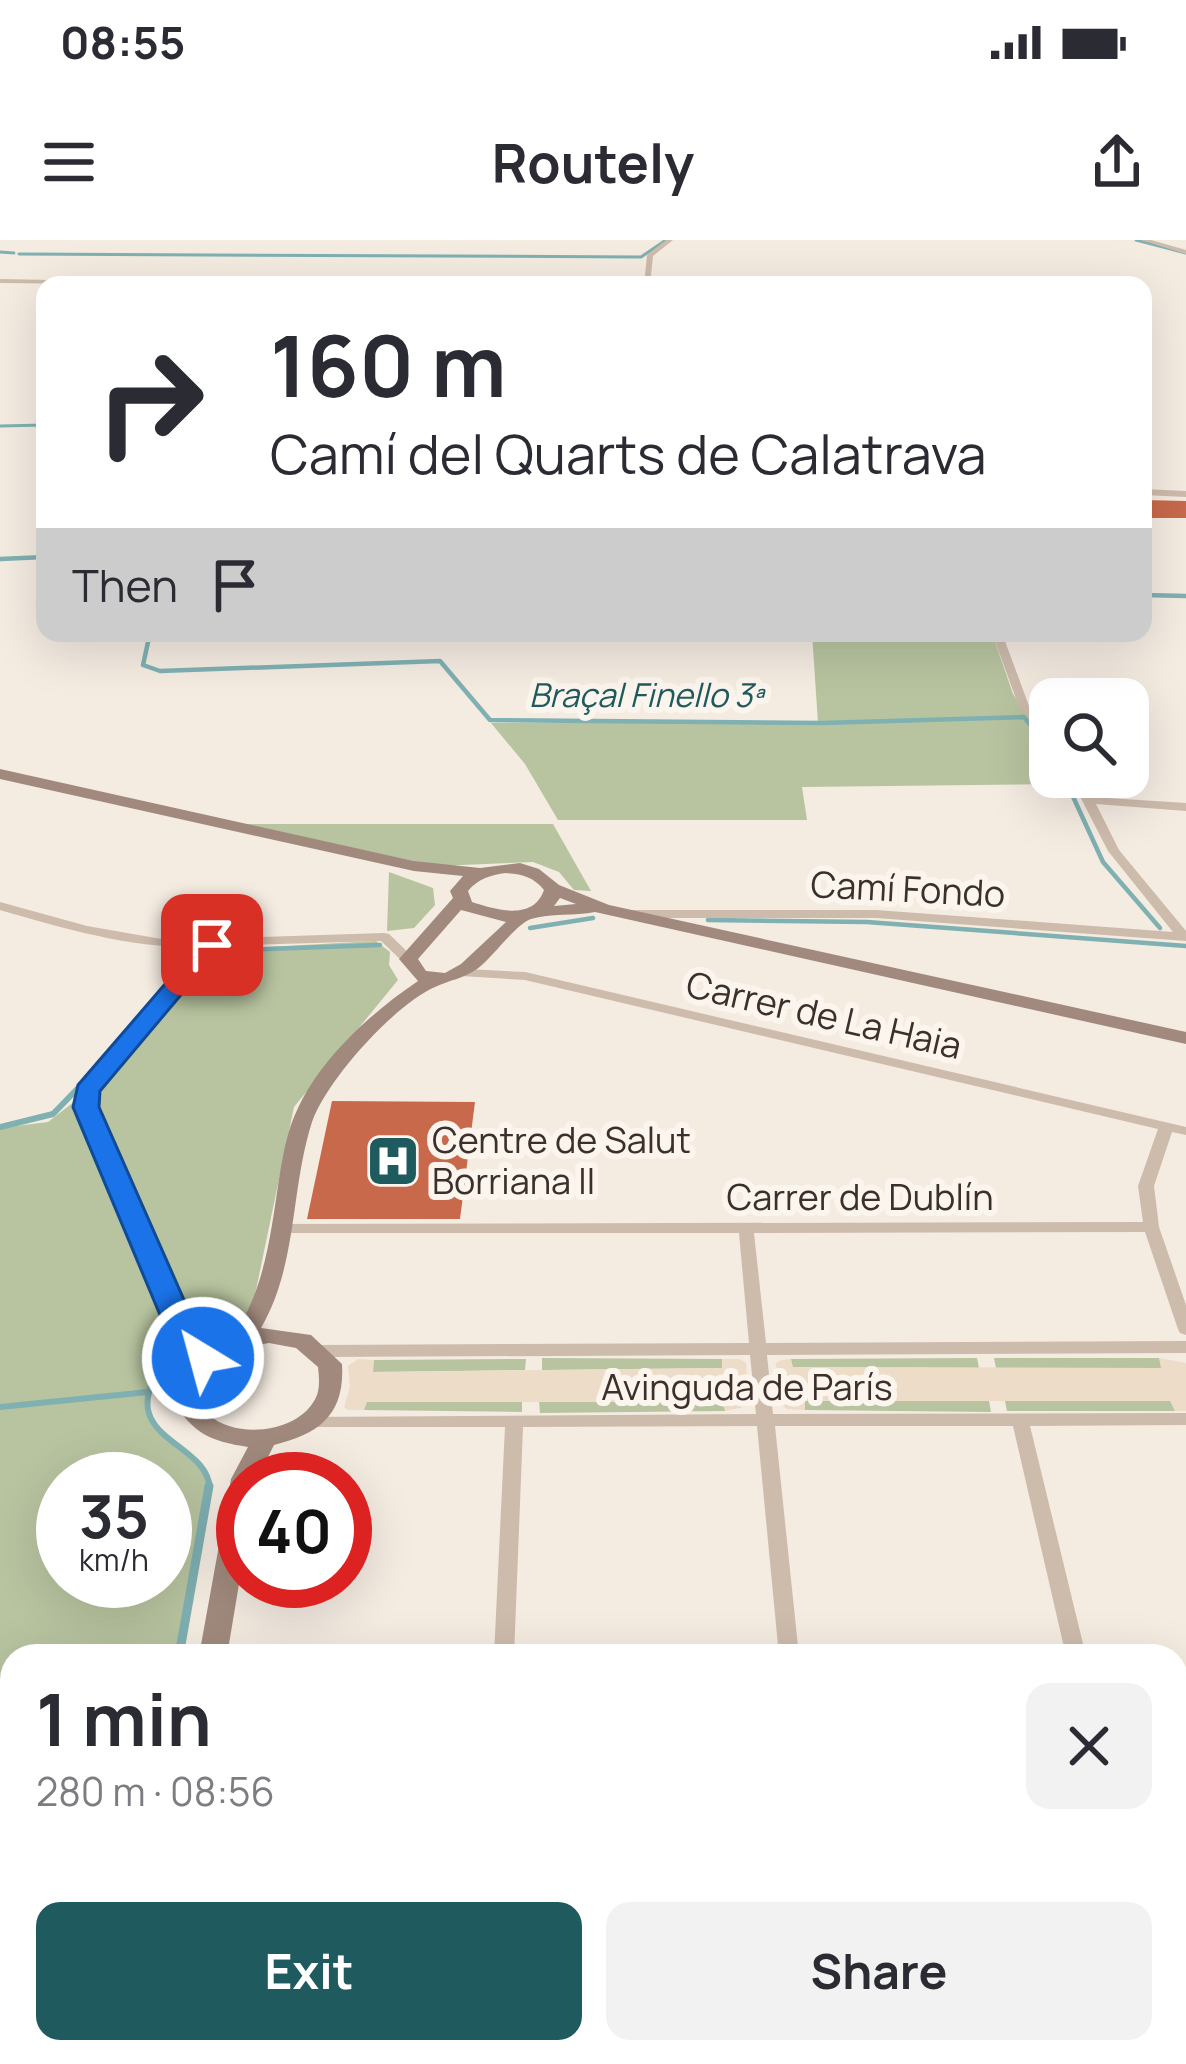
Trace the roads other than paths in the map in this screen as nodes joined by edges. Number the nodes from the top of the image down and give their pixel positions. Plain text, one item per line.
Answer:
1 (670, 240) edge
2 (1144, 240) edge
3 (1186, 252) edge
4 (648, 276) edge
5 (0, 281) edge
6 (36, 282) edge
7 (1152, 492) edge
8 (1186, 494) edge
9 (1001, 642) edge
10 (1029, 713) edge
11 (0, 774) edge
12 (1091, 800) joint
13 (1186, 807) edge
14 (414, 866) junction
15 (481, 873) junction
16 (554, 889) junction
17 (460, 895) junction
18 (0, 906) edge
19 (604, 909) junction
20 (530, 912) junction
21 (701, 920) junction
22 (1185, 937) edge
23 (212, 945) junction
24 (410, 963) junction
25 (466, 973) junction
26 (438, 977) junction
27 (403, 998) junction
28 (1186, 1038) edge
29 (1166, 1126) junction
30 (1186, 1131) edge
31 (746, 1227) junction
32 (1151, 1227) junction
33 (282, 1228) junction
34 (268, 1303) junction
35 (1186, 1329) edge
36 (184, 1334) junction
37 (282, 1336) junction
38 (243, 1338) junction
39 (218, 1348) junction
40 (758, 1348) junction
41 (1186, 1348) edge
42 (320, 1352) junction
43 (193, 1371) junction
44 (1020, 1419) junction
45 (1186, 1419) edge
46 (514, 1420) junction
47 (766, 1420) junction
48 (309, 1421) junction
49 (222, 1436) junction
50 (265, 1438) junction
51 (230, 1452) edge
52 (258, 1452) edge
53 (221, 1608) edge
54 (215, 1644) edge
55 (505, 1644) edge
56 (788, 1644) edge
57 (1073, 1644) edge

1 - 4 street
2 - 3 street
5 - 6 street
7 - 8 street
9 - 10 street
11 - 14 street
12 - 13 street
12 - 22 street
14 - 15 street
14 - 17 street
15 - 16 street
15 - 17 street
16 - 19 street
16 - 20 street
17 - 20 street
17 - 24 street
18 - 23 street
19 - 20 street
19 - 21 street
20 - 25 street
21 - 22 street, Camí Fondo
21 - 28 street
23 - 24 street
23 - 36 street
24 - 26 street
24 - 27 street
25 - 26 street
25 - 29 street, Carrer de La Haia
26 - 27 street
27 - 33 street
29 - 30 street
29 - 32 street
31 - 32 street, Carrer de Dublín
31 - 33 street, Carrer de Dublín
31 - 40 street
32 - 35 street
33 - 34 street
34 - 37 street
34 - 38 street
36 - 39 street
36 - 43 street
37 - 38 street
37 - 42 street
38 - 39 street
39 - 43 street
40 - 41 street, Avinguda de París
40 - 42 street, Avinguda de París
40 - 47 street
42 - 48 street
43 - 49 street
44 - 45 street, Avinguda de París
44 - 47 street, Avinguda de París
44 - 57 street
46 - 47 street, Avinguda de París
46 - 48 street, Avinguda de París
46 - 55 street
47 - 56 street
48 - 50 street
49 - 50 street
49 - 51 street
50 - 52 street
53 - 54 street

